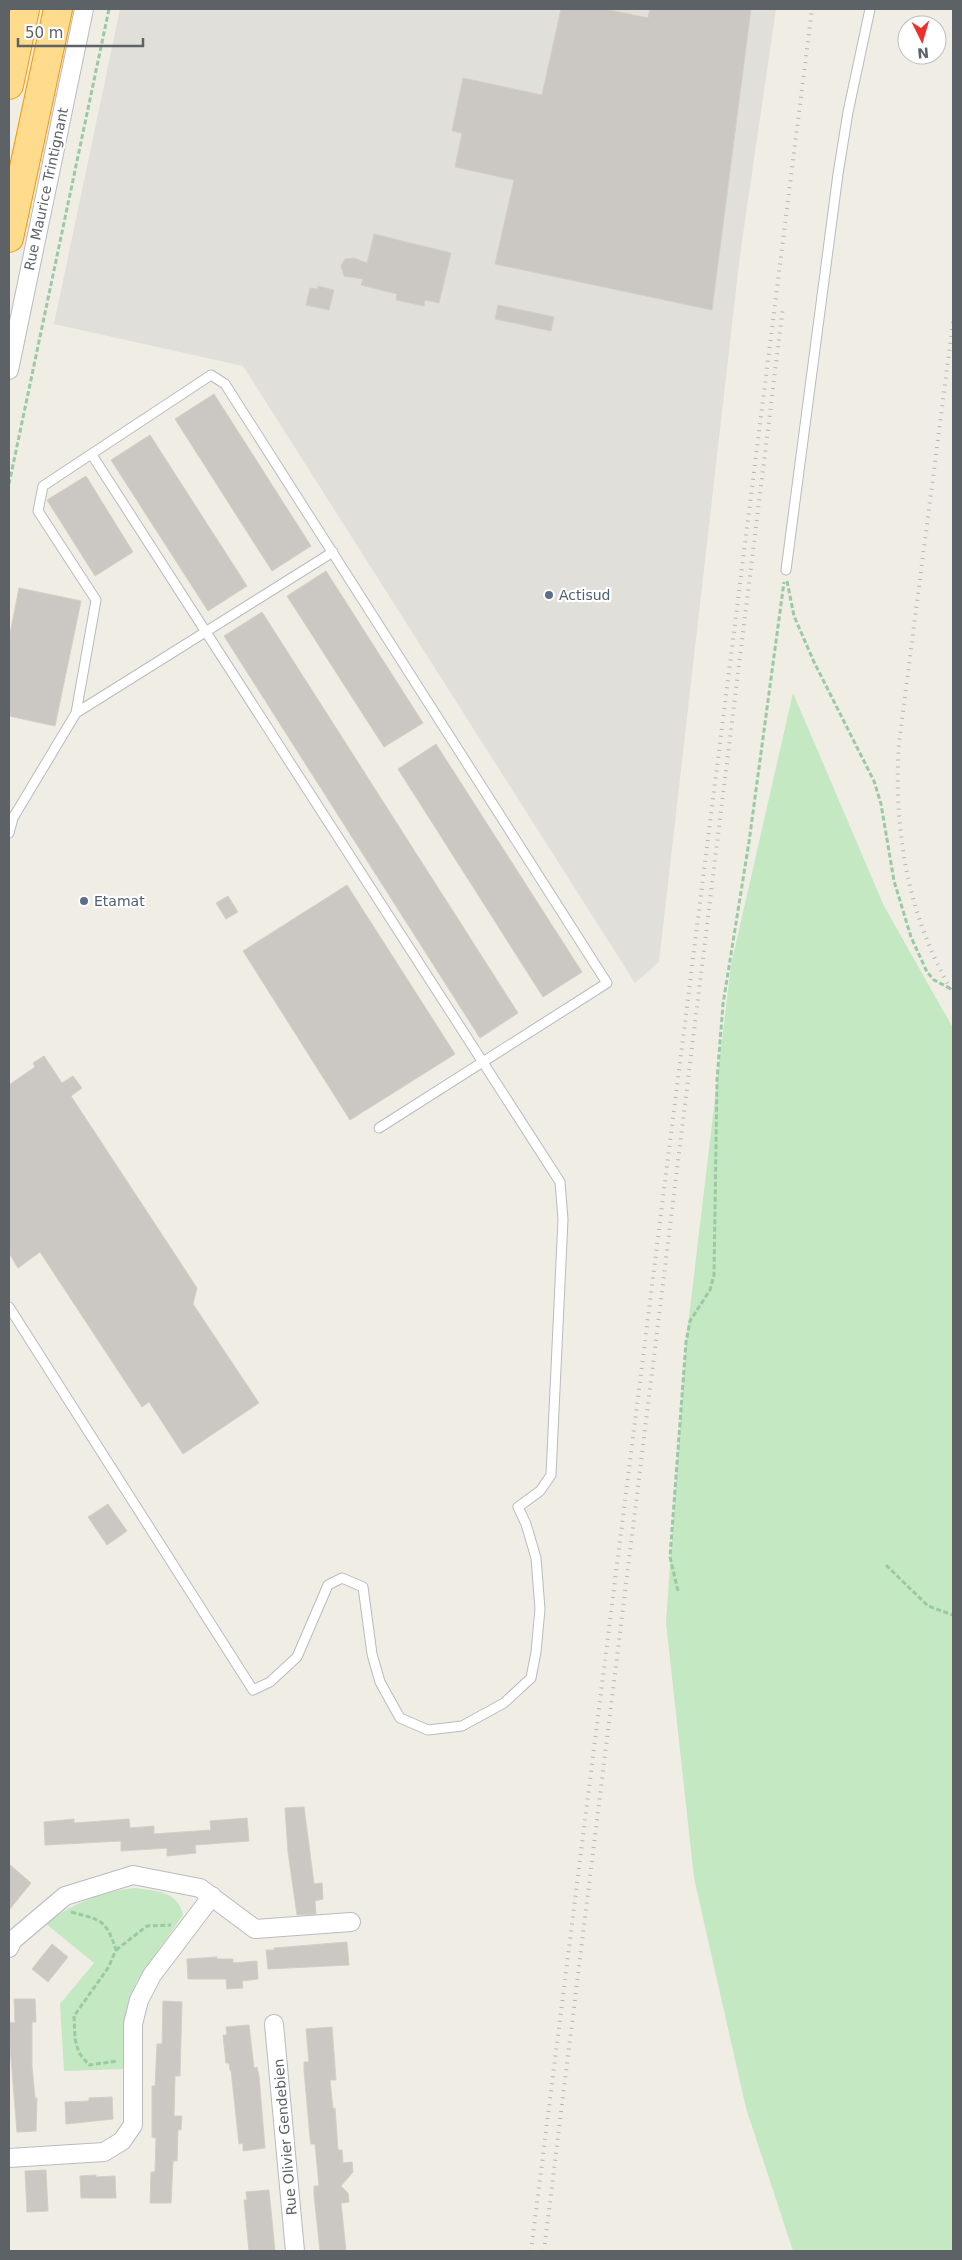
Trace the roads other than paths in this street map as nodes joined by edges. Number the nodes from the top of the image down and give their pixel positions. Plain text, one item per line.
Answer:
1 (25, 9) edge
2 (58, 9) edge
3 (84, 9) edge
4 (870, 9) edge
5 (9, 84) edge
6 (9, 238) edge
7 (9, 370) edge
8 (92, 455) junction
9 (333, 552) junction
10 (786, 570) road end
11 (206, 631) junction
12 (76, 713) junction
13 (11, 817) edge
14 (9, 833) edge
15 (483, 1063) junction
16 (379, 1128) dead end
17 (9, 1307) edge
18 (212, 1896) junction
19 (351, 1922) dead end
20 (10, 1942) edge
21 (274, 2024) dead end
22 (9, 2158) edge
23 (295, 2251) edge

1 - 5 highway
2 - 6 highway
3 - 7 street, Rue Maurice Trintignant
4 - 10 lane
8 - 9 lane
8 - 11 lane
8 - 12 lane
9 - 11 lane
9 - 15 lane
11 - 12 lane
11 - 15 lane
12 - 13 lane
13 - 14 lane
15 - 16 lane
15 - 17 lane
18 - 19 street
18 - 20 street
18 - 22 street
21 - 23 street, Rue Olivier Gendebien

